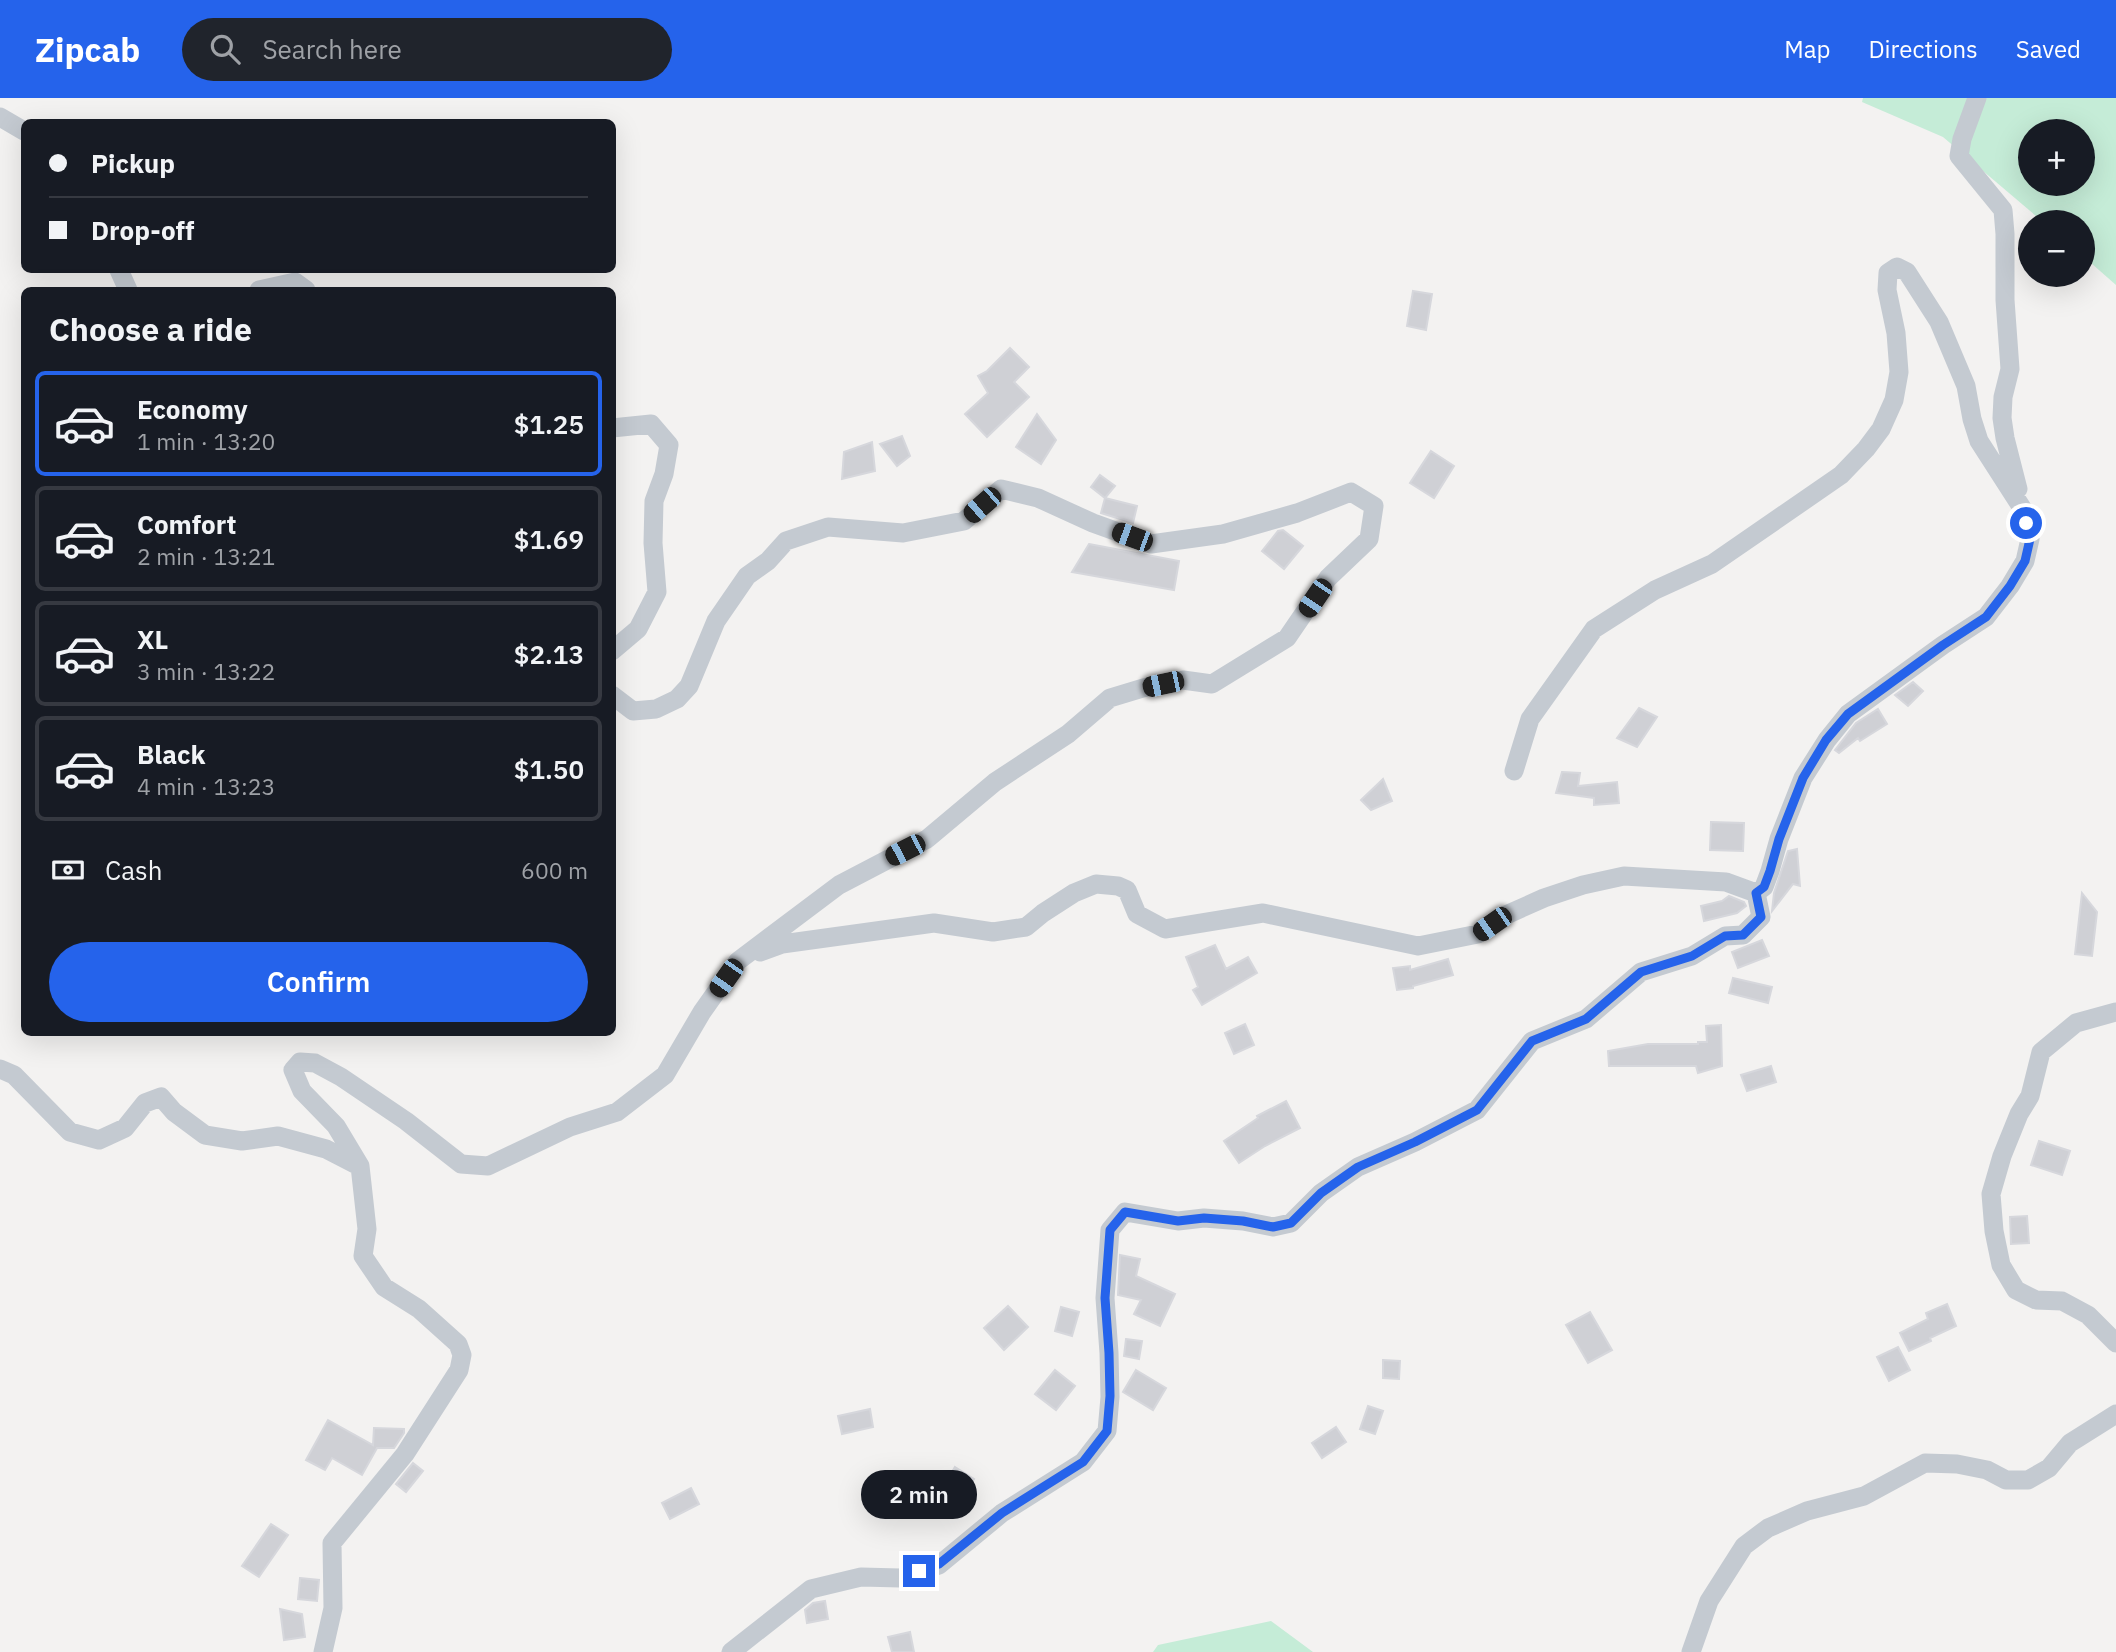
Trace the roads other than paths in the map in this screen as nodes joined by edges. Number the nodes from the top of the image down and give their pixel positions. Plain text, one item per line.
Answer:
1 (1977, 98) edge
2 (0, 117) edge
3 (21, 129) edge
4 (272, 287) edge
5 (302, 287) edge
6 (616, 428) edge
7 (2022, 508) junction
8 (616, 648) edge
9 (616, 698) edge
10 (1514, 771) dead end
11 (1756, 893) junction
12 (738, 961) junction
13 (2116, 1012) edge
14 (0, 1069) edge
15 (360, 1166) junction
16 (2116, 1343) edge
17 (2116, 1414) edge
18 (323, 1652) edge
19 (732, 1652) edge
20 (1691, 1652) edge

1 - 7 street
2 - 3 street
4 - 5 street
6 - 8 street
7 - 10 street
7 - 11 street
9 - 12 street
11 - 12 street
11 - 19 street
12 - 15 street
13 - 16 street
14 - 15 street
15 - 18 street
17 - 20 street

